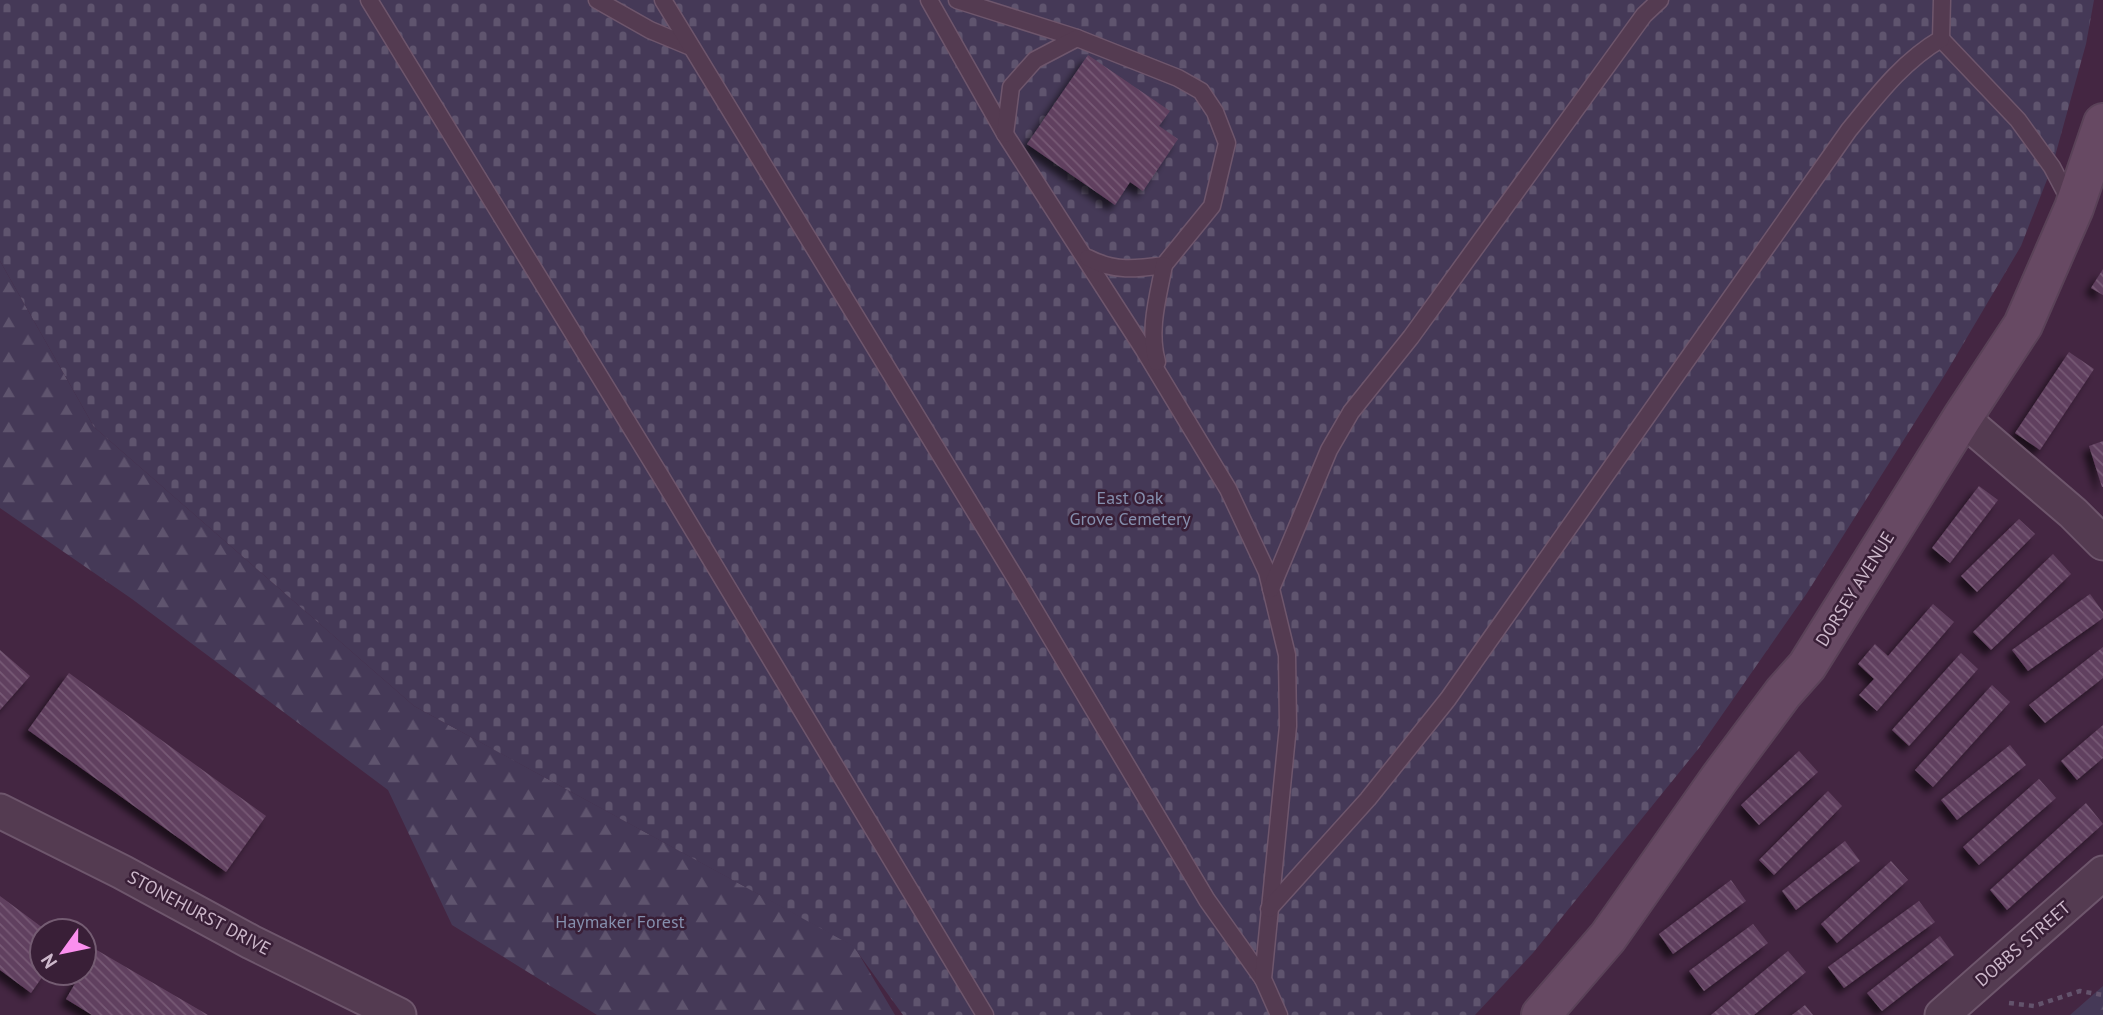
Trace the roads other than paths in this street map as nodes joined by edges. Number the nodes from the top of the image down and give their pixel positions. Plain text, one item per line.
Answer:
1 (369, 0) edge
2 (597, 0) edge
3 (663, 0) edge
4 (929, 0) edge
5 (957, 0) edge
6 (1660, 0) edge
7 (1942, 0) edge
8 (1077, 38) junction
9 (1941, 39) junction
10 (691, 47) junction
11 (2103, 123) edge
12 (1005, 134) junction
13 (2074, 208) junction
14 (1086, 257) junction
15 (1164, 265) junction
16 (1160, 377) junction
17 (1962, 418) junction
18 (2103, 543) edge
19 (1271, 589) junction
20 (0, 811) edge
21 (2103, 873) edge
22 (1269, 909) junction
23 (1263, 979) junction
24 (1952, 1007) edge
25 (399, 1015) edge
26 (985, 1015) edge
27 (1279, 1015) edge
28 (1541, 1015) edge

1 - 26 lane
2 - 10 lane
3 - 10 lane
4 - 12 lane
5 - 8 lane
6 - 19 lane
7 - 9 lane
8 - 12 lane
8 - 15 lane
9 - 13 lane
9 - 22 lane
10 - 23 lane
11 - 13 street, DORSEY AVENUE
12 - 14 lane
13 - 17 street, DORSEY AVENUE
14 - 15 lane
14 - 16 lane
15 - 16 lane
16 - 19 lane
17 - 18 street
17 - 28 street, DORSEY AVENUE
19 - 22 lane
20 - 25 street, STONEHURST DRIVE
21 - 24 street, DOBBS STREET
22 - 23 lane
23 - 27 lane

